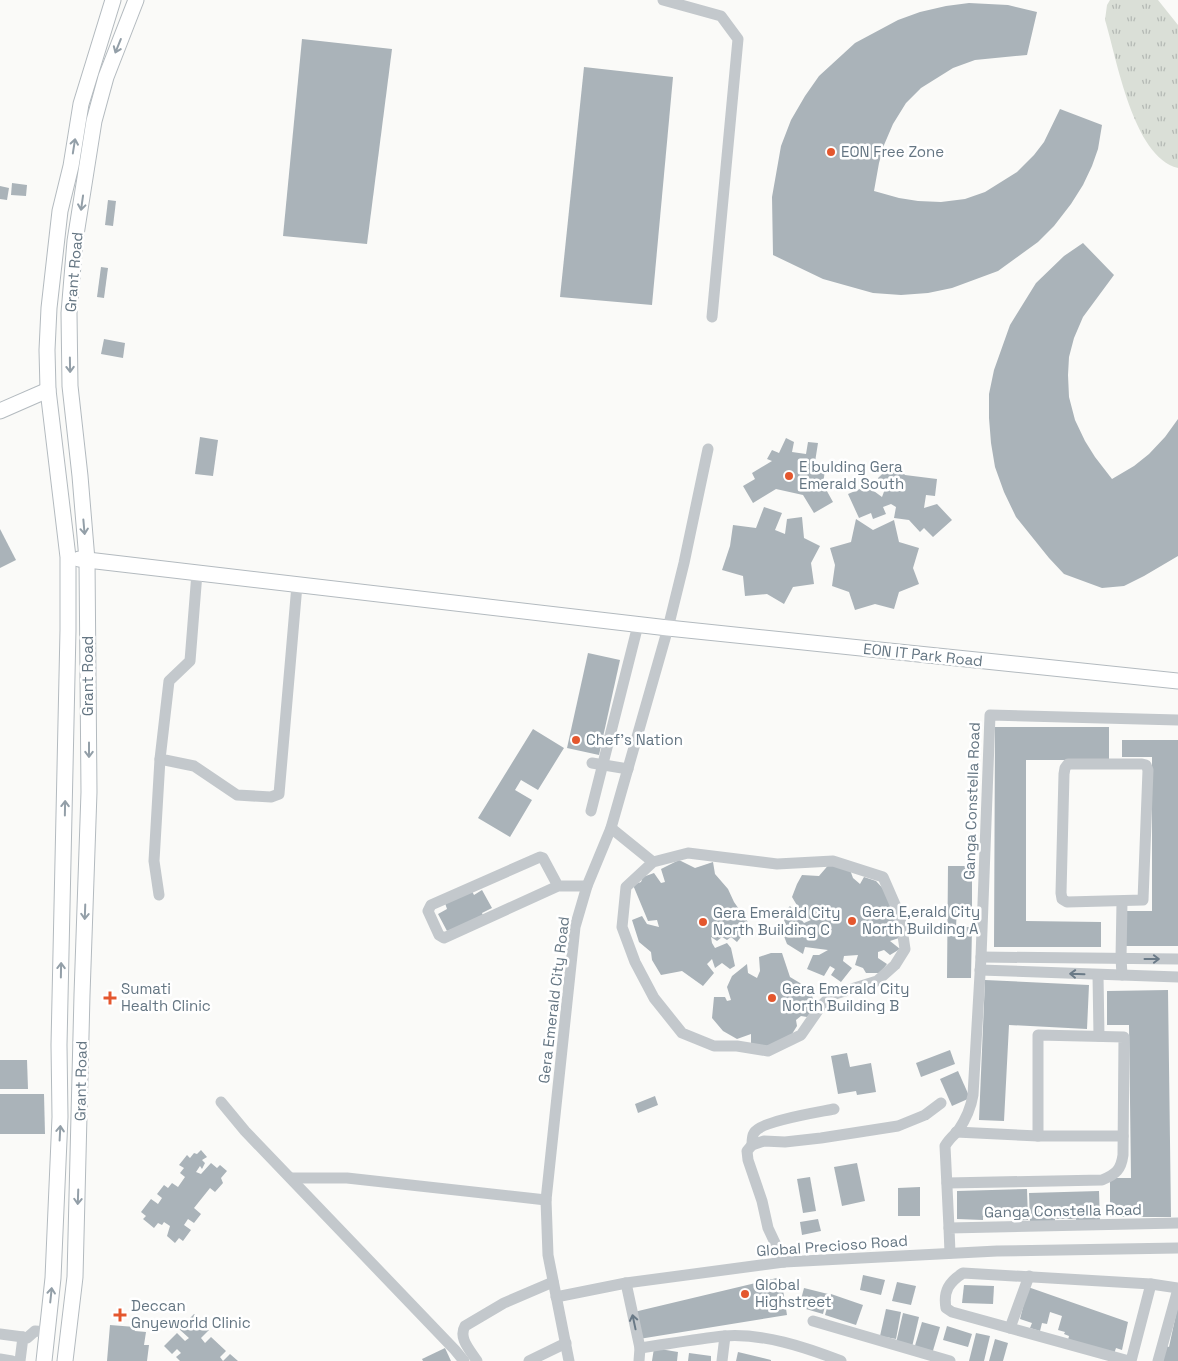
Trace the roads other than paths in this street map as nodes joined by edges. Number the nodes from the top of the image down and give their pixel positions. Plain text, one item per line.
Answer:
1 (114, 0) edge
2 (136, 0) edge
3 (663, 0) edge
4 (712, 317) dead end
5 (48, 390) junction
6 (0, 411) edge
7 (708, 449) dead end
8 (68, 557) junction
9 (87, 560) junction
10 (197, 573) junction
11 (297, 585) junction
12 (638, 625) junction
13 (668, 628) junction
14 (1178, 681) edge
15 (1178, 720) edge
16 (160, 759) junction
17 (598, 764) junction
18 (628, 769) junction
19 (591, 811) dead end
20 (611, 828) junction
21 (653, 862) junction
22 (558, 886) junction
23 (587, 886) junction
24 (159, 895) dead end
25 (1122, 902) junction
26 (981, 957) junction
27 (1121, 958) junction
28 (1178, 959) edge
29 (980, 970) junction
30 (1098, 975) junction
31 (1122, 975) junction
32 (1178, 977) edge
33 (1099, 1036) junction
34 (222, 1102) dead end
35 (941, 1103) dead end
36 (834, 1109) dead end
37 (956, 1132) junction
38 (1038, 1136) junction
39 (1124, 1136) junction
40 (752, 1145) junction
41 (292, 1178) junction
42 (947, 1183) junction
43 (546, 1200) junction
44 (1178, 1224) edge
45 (949, 1228) junction
46 (1178, 1248) edge
47 (950, 1254) junction
48 (784, 1262) junction
49 (1029, 1276) junction
50 (553, 1282) junction
51 (626, 1283) junction
52 (1151, 1284) junction
53 (1178, 1289) edge
54 (556, 1297) junction
55 (813, 1321) dead end
56 (1010, 1328) junction
57 (0, 1334) edge
58 (725, 1336) junction
59 (25, 1337) junction
60 (566, 1343) junction
61 (46, 1347) edge
62 (640, 1348) junction
63 (0, 1359) edge
64 (12, 1361) edge
65 (20, 1361) edge
66 (65, 1361) edge
67 (464, 1361) edge
68 (477, 1361) edge
69 (529, 1361) edge
70 (569, 1361) edge
71 (638, 1361) edge
72 (722, 1361) edge
73 (841, 1361) edge
74 (950, 1361) edge
75 (1130, 1361) edge
76 (1158, 1361) edge

5 -> 1 main road, Grant Road
2 -> 9 main road, Grant Road
3 - 4 street
5 - 6 main road
5 - 8 main road, Grant Road
7 - 13 street, Gera Emerald City Road
8 - 9 main road, EON IT Park Road
61 -> 8 main road, Grant Road
9 - 10 main road, EON IT Park Road
9 -> 66 main road, Grant Road
10 - 11 main road, EON IT Park Road
10 - 16 street
11 - 12 main road, EON IT Park Road
11 - 16 street
12 - 13 main road, EON IT Park Road
12 - 17 street
13 - 14 main road, EON IT Park Road
13 - 18 street, Gera Emerald City Road
15 - 26 street, Ganga Constella Road
16 - 24 street
17 - 18 street
17 - 19 street
18 - 20 street, Gera Emerald City Road
20 - 21 street
20 - 23 street, Gera Emerald City Road
21 - 21 street
22 - 22 street
22 - 23 street
23 - 43 street, Gera Emerald City Road
25 - 25 street
25 - 27 street
26 - 27 street
26 - 29 street, Ganga Constella Road
27 -> 28 street
27 - 31 street
30 -> 29 street
29 - 37 street, Ganga Constella Road
30 - 31 street
30 - 33 street
31 - 32 street
33 - 38 street
33 - 39 street
34 - 41 street
35 - 40 street
36 - 40 street
37 - 38 street
37 - 42 street, Ganga Constella Road
38 - 39 street
39 - 42 street
40 - 48 street
41 - 43 street
41 - 67 street
42 - 45 street, Ganga Constella Road
43 - 50 street, Gera Emerald City Road
44 - 45 street, Ganga Constella Road
45 - 47 street, Ganga Constella Road
46 - 47 street, Global Precioso Road
47 - 48 street, Global Precioso Road
48 - 51 street, Global Precioso Road
49 - 52 street
49 - 56 street
49 - 56 street
50 - 54 street, Gera Emerald City Road
50 - 68 street
51 - 54 street, Global Precioso Road
62 -> 51 street
52 - 53 street
52 - 75 street
53 - 76 street
54 - 60 street
55 - 74 street
56 - 75 street
57 - 59 street
58 - 62 street
58 - 72 street
58 - 73 street
59 - 61 street
59 - 65 street
60 - 69 street
60 - 70 street
62 - 71 street
63 - 64 street

